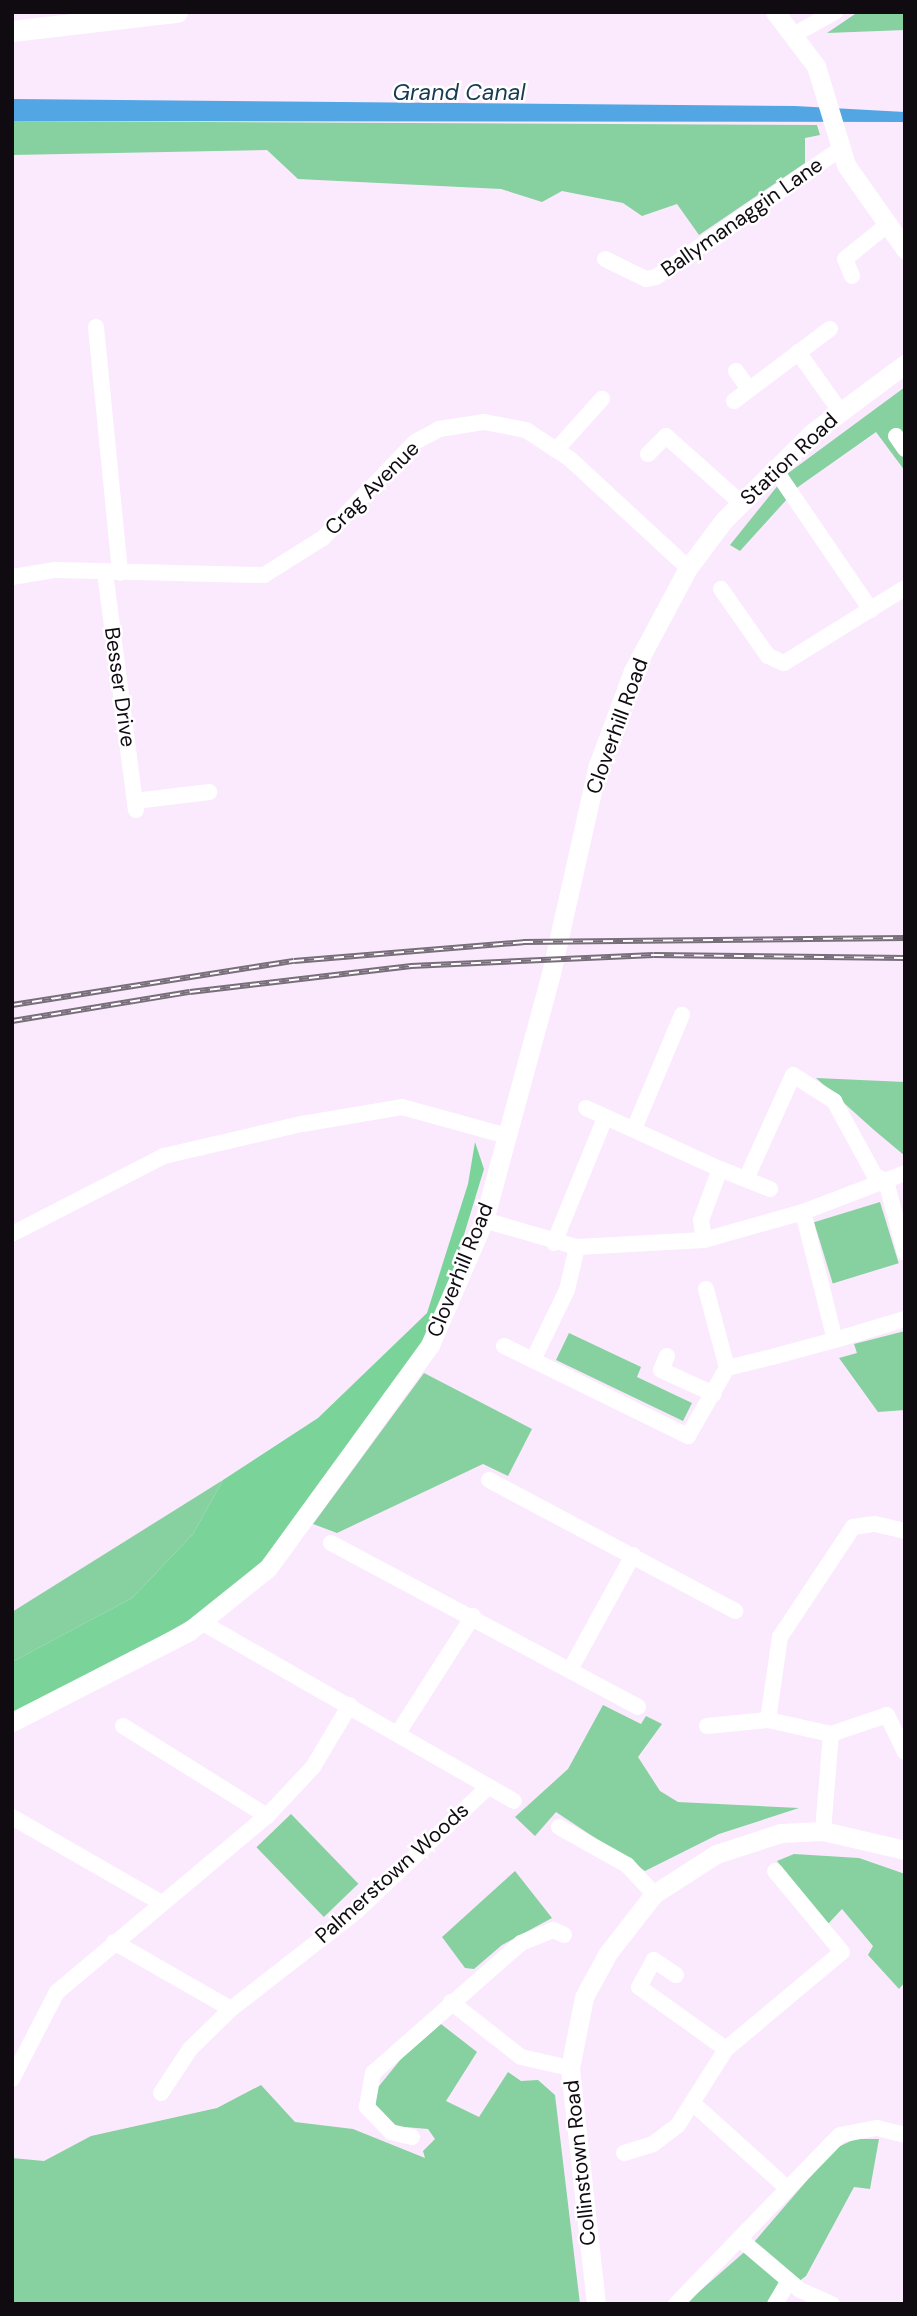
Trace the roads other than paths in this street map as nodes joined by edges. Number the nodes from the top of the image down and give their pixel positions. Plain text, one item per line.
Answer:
1 (177, 12) edge
2 (775, 12) edge
3 (835, 12) edge
4 (12, 30) edge
5 (795, 34) junction
6 (839, 150) junction
7 (887, 225) junction
8 (905, 249) edge
9 (605, 259) dead end
10 (852, 276) dead end
11 (96, 327) dead end
12 (830, 329) dead end
13 (798, 352) junction
14 (905, 364) edge
15 (736, 371) dead end
16 (749, 389) junction
17 (602, 398) dead end
18 (734, 401) dead end
19 (840, 411) junction
20 (556, 450) junction
21 (648, 454) dead end
22 (774, 468) junction
23 (741, 503) junction
24 (688, 568) junction
25 (113, 572) junction
26 (12, 577) edge
27 (905, 588) edge
28 (721, 589) dead end
29 (871, 610) junction
30 (209, 792) dead end
31 (681, 1015) dead end
32 (586, 1108) dead end
33 (605, 1118) junction
34 (634, 1129) junction
35 (507, 1136) junction
36 (720, 1169) junction
37 (905, 1173) edge
38 (747, 1177) junction
39 (886, 1181) junction
40 (770, 1189) dead end
41 (803, 1212) junction
42 (484, 1220) junction
43 (12, 1234) edge
44 (704, 1240) junction
45 (554, 1243) junction
46 (577, 1247) junction
47 (905, 1253) edge
48 (706, 1289) dead end
49 (905, 1319) edge
50 (835, 1340) junction
51 (504, 1346) dead end
52 (667, 1356) dead end
53 (533, 1360) junction
54 (727, 1368) junction
55 (713, 1394) junction
56 (489, 1480) dead end
57 (905, 1531) edge
58 (331, 1544) dead end
59 (632, 1555) junction
60 (735, 1611) dead end
61 (473, 1616) junction
62 (203, 1622) junction
63 (571, 1668) junction
64 (349, 1705) junction
65 (638, 1706) dead end
66 (768, 1720) junction
67 (12, 1722) edge
68 (123, 1726) dead end
69 (707, 1726) dead end
70 (398, 1733) junction
71 (831, 1734) junction
72 (905, 1752) edge
73 (487, 1788) junction
74 (514, 1801) dead end
75 (267, 1816) junction
76 (14, 1821) edge
77 (559, 1827) dead end
78 (823, 1831) junction
79 (905, 1850) edge
80 (775, 1871) dead end
81 (654, 1894) junction
82 (160, 1902) junction
83 (565, 1935) dead end
84 (114, 1942) junction
85 (676, 1975) dead end
86 (451, 2002) junction
87 (231, 2009) junction
88 (726, 2049) junction
89 (570, 2068) junction
90 (12, 2080) edge
91 (162, 2093) dead end
92 (696, 2106) junction
93 (905, 2135) edge
94 (412, 2137) dead end
95 (624, 2153) dead end
96 (787, 2188) junction
97 (741, 2240) junction
98 (788, 2282) junction
99 (596, 2304) edge
100 (676, 2304) edge
101 (775, 2304) edge
102 (832, 2304) edge

1 - 4 main road
2 - 5 street
3 - 5 street
5 - 6 street
6 - 7 street
6 - 9 street, Ballymanaggin Lane
7 - 8 street
7 - 10 street
11 - 25 street, Besser Drive
12 - 13 street
13 - 16 street
13 - 19 street
14 - 19 street, Station Road
15 - 16 street
16 - 18 street
17 - 20 street
19 - 22 street, Station Road
20 - 24 street, Crag Avenue
20 - 25 street, Crag Avenue
21 - 23 street
22 - 23 street, Station Road
22 - 29 street
23 - 24 street, Station Road
24 - 35 street, Cloverhill Road
25 - 26 street, Crag Avenue
25 - 30 street, Besser Drive
27 - 29 street
28 - 29 street
31 - 34 street
32 - 33 street
33 - 34 street
33 - 45 street
34 - 36 street
35 - 42 street, Cloverhill Road
35 - 43 street
36 - 38 street
36 - 44 street
37 - 39 street
38 - 39 street
38 - 40 street
39 - 41 street
39 - 47 street
41 - 44 street
41 - 50 street
42 - 45 street
42 - 62 street, Cloverhill Road
44 - 46 street
45 - 46 street
46 - 53 street
48 - 54 street
49 - 50 street
50 - 54 street
51 - 53 street
52 - 55 street
53 - 55 street
54 - 55 street
56 - 59 street
57 - 66 street
58 - 61 street
59 - 60 street
59 - 63 street
61 - 63 street
61 - 70 street
62 - 64 street, Palmerstown Woods
62 - 67 street, Cloverhill Road
63 - 65 street
64 - 70 street, Palmerstown Woods
64 - 75 street
66 - 69 street
66 - 71 street
68 - 75 street
70 - 73 street, Palmerstown Woods
71 - 72 street
71 - 78 street
73 - 74 street, Palmerstown Woods
73 - 87 street, Palmerstown Woods
75 - 82 street
76 - 82 street
77 - 81 street
78 - 79 street, Collinstown Road
78 - 81 street, Collinstown Road
80 - 88 street
81 - 89 street, Collinstown Road
82 - 84 street
83 - 86 street
84 - 87 street
84 - 90 street
85 - 88 street
86 - 89 street
86 - 94 street
87 - 91 street, Palmerstown Woods
88 - 92 street
89 - 99 street, Collinstown Road
92 - 95 street
92 - 96 street
93 - 96 street
96 - 97 street
97 - 98 street
97 - 100 street
98 - 101 street
98 - 102 street

